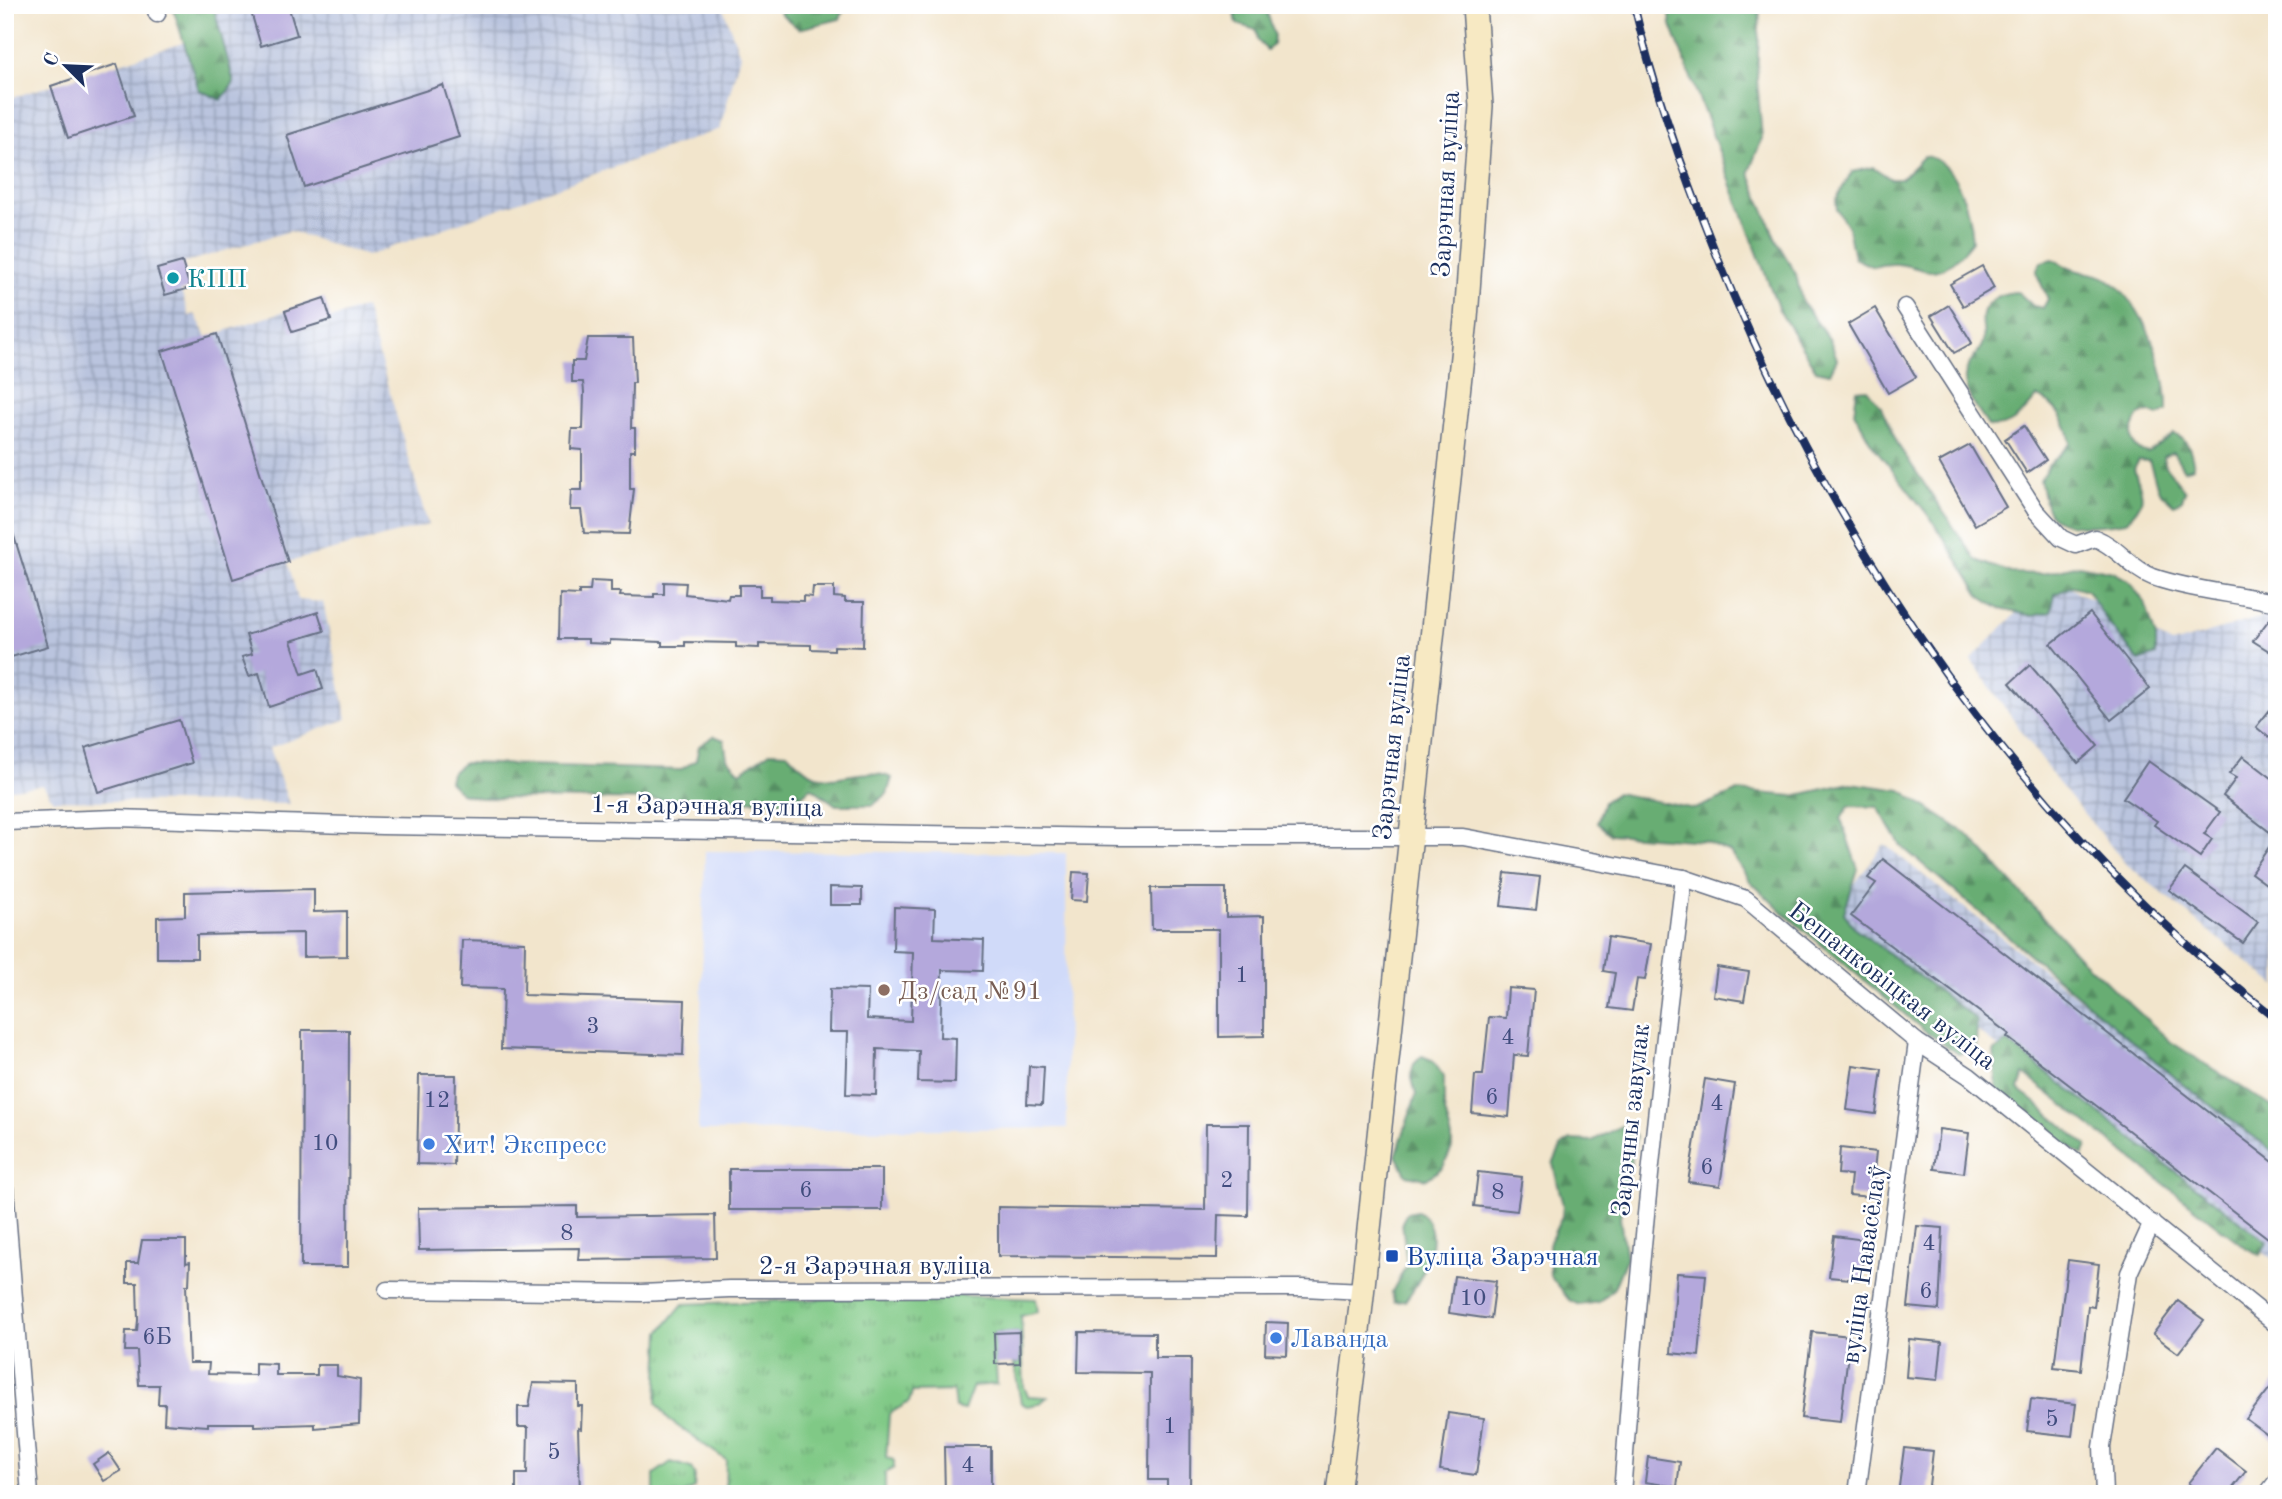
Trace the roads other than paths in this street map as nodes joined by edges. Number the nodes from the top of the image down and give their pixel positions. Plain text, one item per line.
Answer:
1 (1474, 5) edge
2 (1905, 307) dead end
3 (2277, 603) edge
4 (5, 822) edge
5 (1409, 837) junction
6 (1684, 878) junction
7 (1917, 1042) junction
8 (5, 1188) edge
9 (2152, 1223) junction
10 (387, 1290) dead end
11 (1363, 1291) junction
12 (2277, 1325) edge
13 (2277, 1481) edge
14 (30, 1494) edge
15 (1338, 1494) edge
16 (1622, 1494) edge
17 (1857, 1494) edge
18 (2104, 1494) edge
19 (2267, 1494) edge

1 - 5 street, Зарэчная вуліца
2 - 3 street
4 - 5 street, 1-я Зарэчная вуліца
5 - 6 street, Бешанковіцкая вуліца
5 - 11 street, Зарэчная вуліца
6 - 7 street, Бешанковіцкая вуліца
6 - 16 street, Зарэчны завулак
7 - 9 street, Бешанковіцкая вуліца
7 - 17 street, вуліца Навасёлаў
8 - 14 street
9 - 12 street, Бешанковіцкая вуліца
9 - 18 street
10 - 11 street, 2-я Зарэчная вуліца
11 - 15 street, Зарэчная вуліца
13 - 19 street

